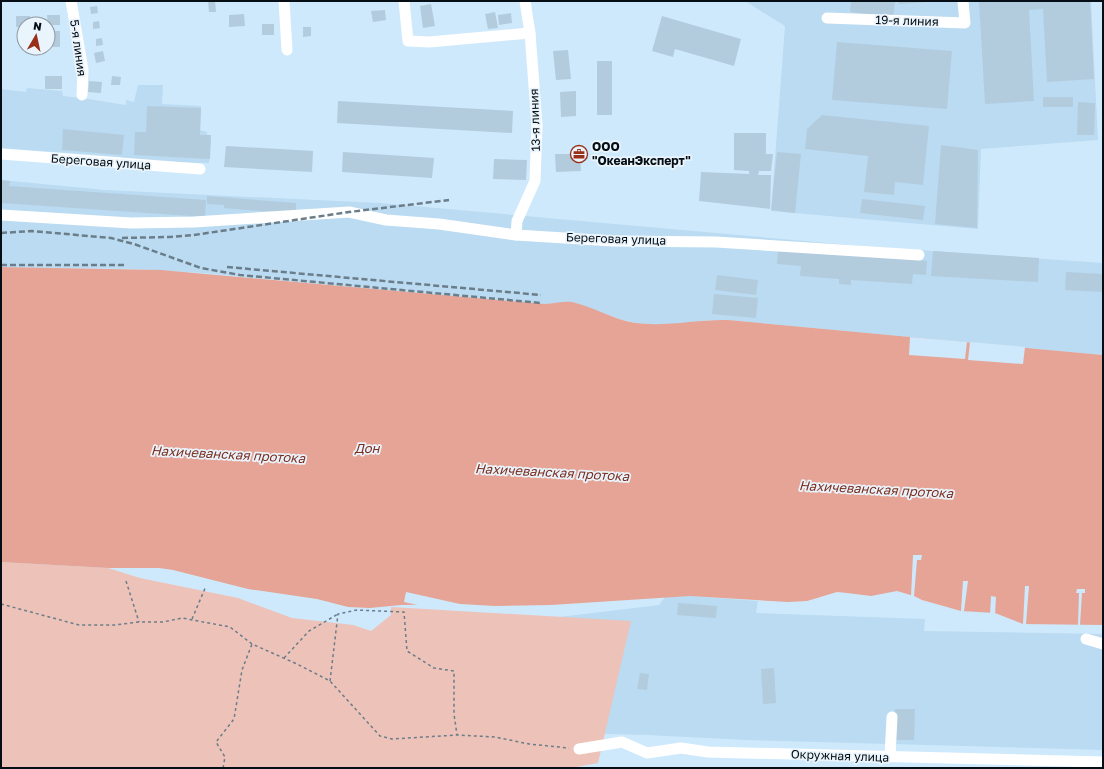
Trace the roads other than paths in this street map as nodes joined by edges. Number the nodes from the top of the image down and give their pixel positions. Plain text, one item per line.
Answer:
1 (71, 1) edge
2 (284, 1) edge
3 (404, 1) edge
4 (525, 1) edge
5 (963, 1) edge
6 (827, 18) dead end
7 (530, 33) junction
8 (287, 50) dead end
9 (82, 95) dead end
10 (1, 154) edge
11 (200, 169) dead end
12 (1, 215) edge
13 (516, 235) junction
14 (919, 255) dead end
15 (1086, 639) dead end
16 (1103, 644) edge
17 (892, 717) dead end
18 (579, 749) road end
19 (890, 757) junction
20 (1103, 762) edge

1 - 9 street, 5-я линия
2 - 8 street
3 - 7 street
4 - 7 street, 13-я линия
5 - 6 street, 19-я линия
7 - 13 street, 13-я линия
10 - 11 street, Береговая улица
12 - 13 street, Береговая улица
13 - 14 street, Береговая улица
15 - 16 street
17 - 19 street
18 - 19 street, Окружная улица
19 - 20 street, Окружная улица

